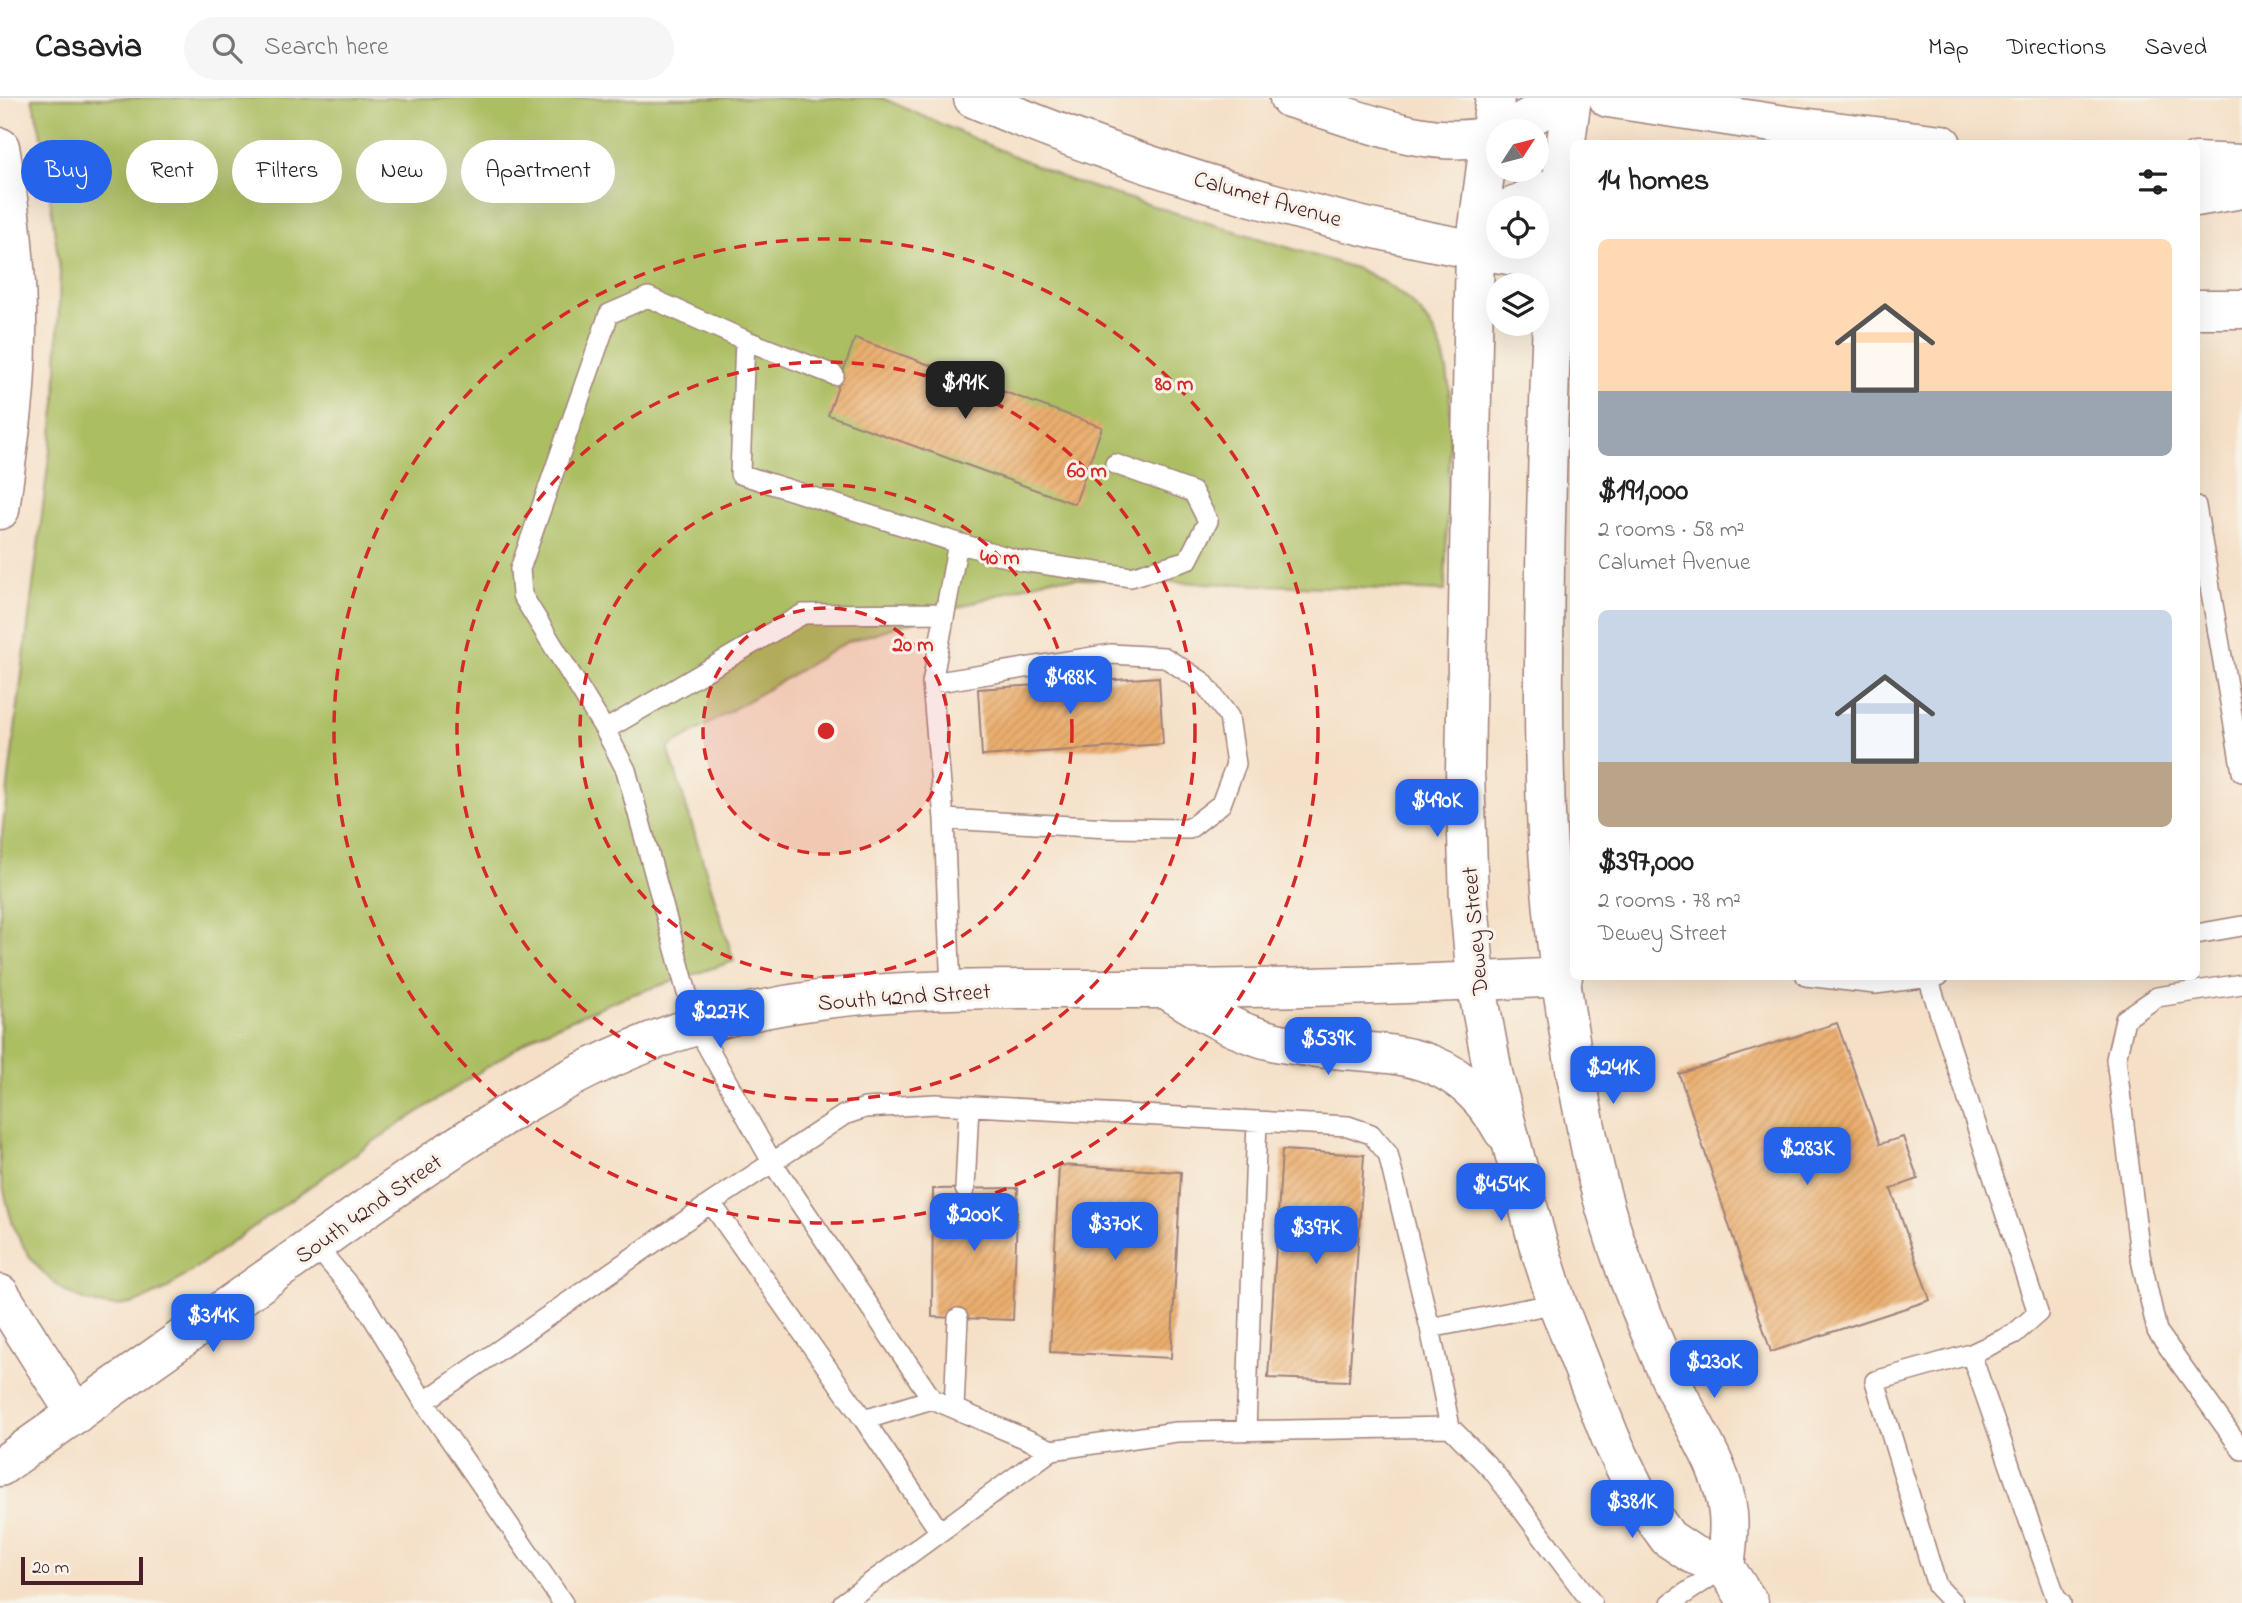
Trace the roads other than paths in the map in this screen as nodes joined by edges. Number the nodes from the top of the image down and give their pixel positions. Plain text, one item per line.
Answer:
1 (973, 98) edge
2 (1289, 98) edge
3 (1495, 98) edge
4 (1564, 98) edge
5 (1572, 98) edge
6 (1608, 98) edge
7 (1496, 119) edge
8 (1525, 119) edge
9 (1486, 136) edge
10 (1909, 140) edge
11 (0, 147) edge
12 (2200, 162) edge
13 (2242, 164) edge
14 (1488, 182) edge
15 (1567, 188) edge
16 (2242, 189) edge
17 (1529, 196) edge
18 (2200, 196) edge
19 (1486, 235) edge
20 (1475, 250) junction
21 (1565, 264) edge
22 (2200, 309) edge
23 (2242, 309) edge
24 (746, 340) junction
25 (834, 376) dead end
26 (8, 387) edge
27 (1115, 464) dead end
28 (0, 510) edge
29 (2200, 529) edge
30 (958, 543) junction
31 (944, 613) junction
32 (932, 683) junction
33 (605, 730) junction
34 (2242, 772) edge
35 (944, 819) junction
36 (2242, 926) edge
37 (2200, 932) edge
38 (1568, 976) edge
39 (1840, 980) edge
40 (1909, 980) edge
41 (1935, 980) edge
42 (1476, 981) junction
43 (2242, 984) edge
44 (1166, 989) junction
45 (951, 991) junction
46 (696, 1026) junction
47 (969, 1106) junction
48 (1257, 1121) junction
49 (1512, 1151) junction
50 (772, 1162) junction
51 (965, 1188) dead end
52 (711, 1203) junction
53 (315, 1245) junction
54 (0, 1294) edge
55 (1557, 1303) junction
56 (958, 1318) dead end
57 (1430, 1328) junction
58 (1972, 1354) junction
59 (932, 1399) junction
60 (424, 1402) junction
61 (954, 1408) junction
62 (76, 1414) junction
63 (864, 1420) junction
64 (1450, 1427) junction
65 (1246, 1431) junction
66 (1052, 1450) junction
67 (2242, 1450) edge
68 (0, 1467) edge
69 (940, 1532) junction
70 (1726, 1567) junction
71 (563, 1603) edge
72 (843, 1603) edge
73 (1592, 1603) edge
74 (1671, 1603) edge
75 (1749, 1603) edge
76 (1953, 1603) edge
77 (2061, 1603) edge

1 - 20 street, Calumet Avenue
2 - 9 street
3 - 7 street, Dewey Street
4 - 8 street
5 - 15 street
6 - 10 street
11 - 26 street
12 - 13 street
14 - 20 street, Dewey Street
15 - 17 street
15 - 21 street
16 - 18 street
19 - 20 street
20 - 21 street, Calumet Avenue
20 - 42 street, Dewey Street
21 - 38 street
22 - 23 street
24 - 25 lane
24 - 30 lane
24 - 33 lane
26 - 28 street
27 - 30 lane
29 - 34 lane
30 - 31 lane
31 - 32 lane
31 - 33 lane
32 - 35 lane
32 - 35 lane
33 - 46 lane
35 - 45 lane
36 - 37 lane
38 - 42 street, South 42nd Street
38 - 70 street
39 - 40 lane
41 - 58 lane
42 - 44 street, South 42nd Street
42 - 49 street, Dewey Street
43 - 67 lane
44 - 45 street, South 42nd Street
44 - 49 street
45 - 46 street, South 42nd Street
46 - 50 lane
46 - 53 street, South 42nd Street
47 - 48 lane
47 - 50 lane
47 - 51 lane
48 - 57 lane
48 - 65 lane
49 - 55 street, Dewey Street
50 - 52 lane
50 - 59 lane
52 - 60 lane
52 - 63 lane
53 - 60 lane
53 - 62 street, South 42nd Street
54 - 62 street
55 - 57 lane
55 - 70 street, Dewey Street
56 - 61 lane
57 - 64 lane
58 - 76 lane
58 - 77 lane
59 - 61 lane
59 - 63 lane
60 - 71 lane
61 - 66 lane
62 - 68 street, South 42nd Street
63 - 69 lane
64 - 65 lane
64 - 73 lane
65 - 66 lane
66 - 69 lane
69 - 72 lane
70 - 74 lane
70 - 75 street

